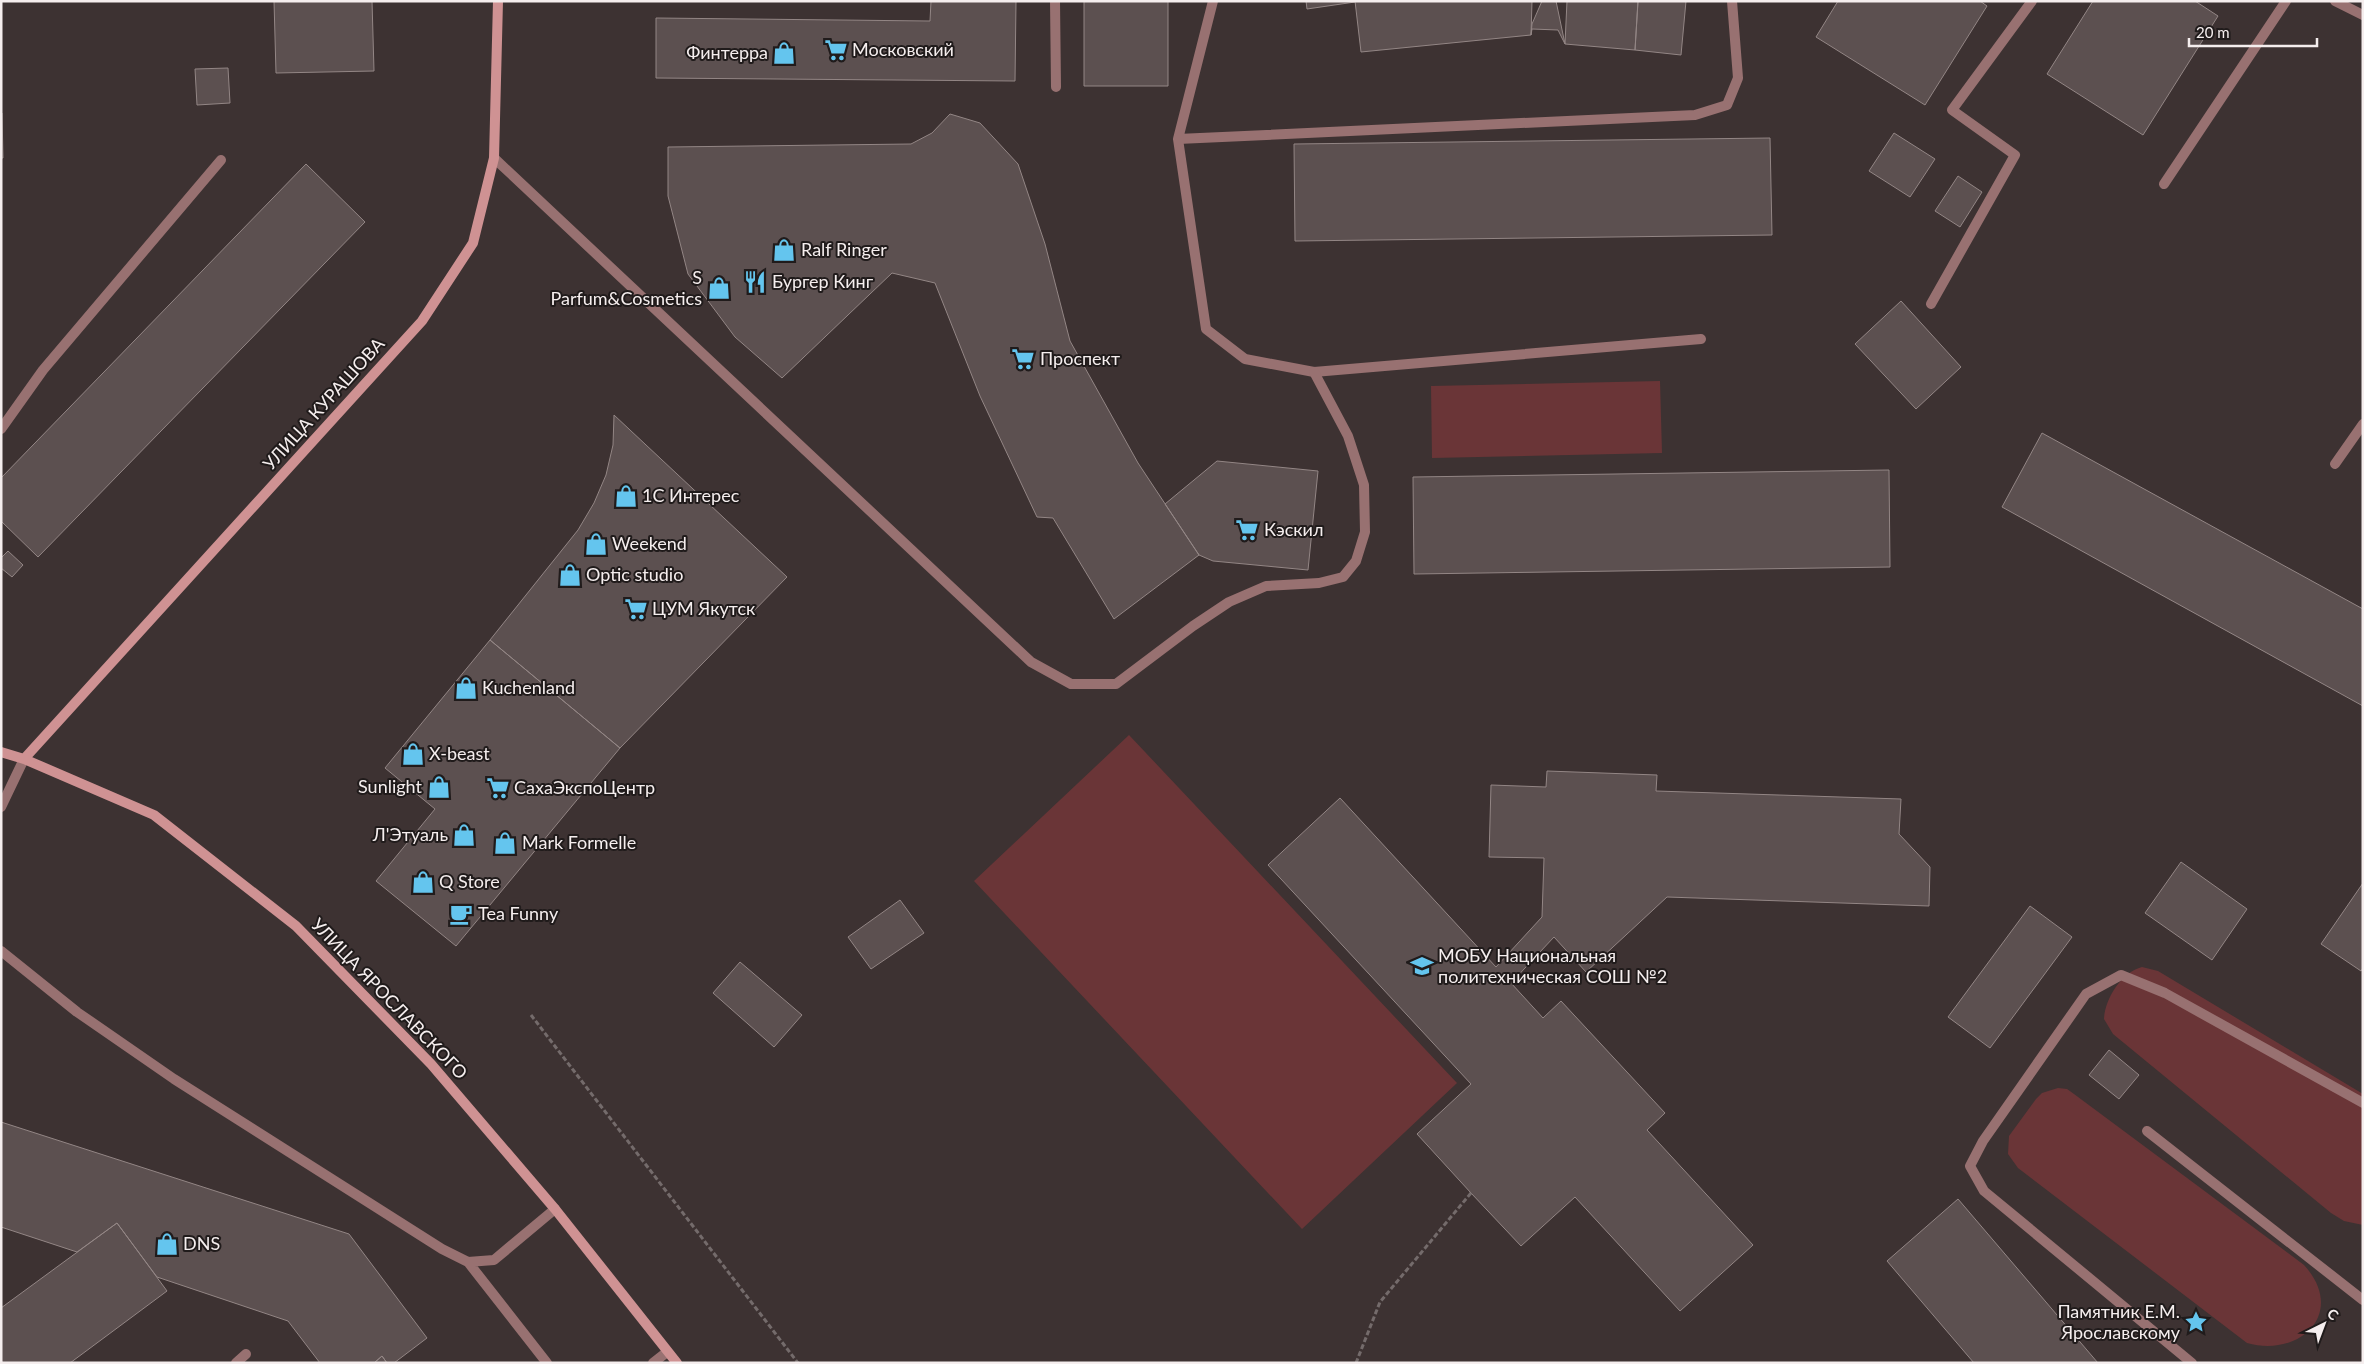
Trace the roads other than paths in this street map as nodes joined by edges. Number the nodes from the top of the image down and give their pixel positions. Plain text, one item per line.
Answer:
1 (498, 1) edge
2 (1055, 1) edge
3 (1213, 1) edge
4 (1732, 1) edge
5 (2032, 1) edge
6 (2286, 1) edge
7 (2335, 1) edge
8 (2363, 15) edge
9 (1056, 87) dead end
10 (1178, 139) junction
11 (494, 158) junction
12 (222, 160) dead end
13 (2164, 184) dead end
14 (1931, 304) dead end
15 (1700, 339) dead end
16 (1314, 372) junction
17 (2363, 424) edge
18 (1, 429) edge
19 (2335, 464) dead end
20 (1, 752) edge
21 (24, 759) junction
22 (1, 807) edge
23 (1, 951) edge
24 (2363, 1103) edge
25 (2147, 1131) dead end
26 (555, 1209) junction
27 (468, 1262) junction
28 (2363, 1300) edge
29 (667, 1352) junction
30 (246, 1354) dead end
31 (236, 1363) edge
32 (547, 1363) edge
33 (653, 1363) edge
34 (676, 1363) edge
35 (2192, 1363) edge

1 - 11 street, УЛИЦА КУРАШОВА
2 - 9 street
3 - 10 street
4 - 10 street
5 - 14 street
6 - 13 street
7 - 8 street
10 - 16 street
11 - 16 street
11 - 21 street, УЛИЦА КУРАШОВА
12 - 18 street
15 - 16 street
17 - 19 street
20 - 21 street, УЛИЦА ЯРОСЛАВСКОГО
21 - 22 street
21 - 26 street, УЛИЦА ЯРОСЛАВСКОГО
23 - 27 street
24 - 35 street
25 - 28 street
26 - 27 street
26 - 29 street, УЛИЦА ЯРОСЛАВСКОГО
27 - 32 street
29 - 33 street
29 - 34 street, УЛИЦА ЯРОСЛАВСКОГО
30 - 31 street

